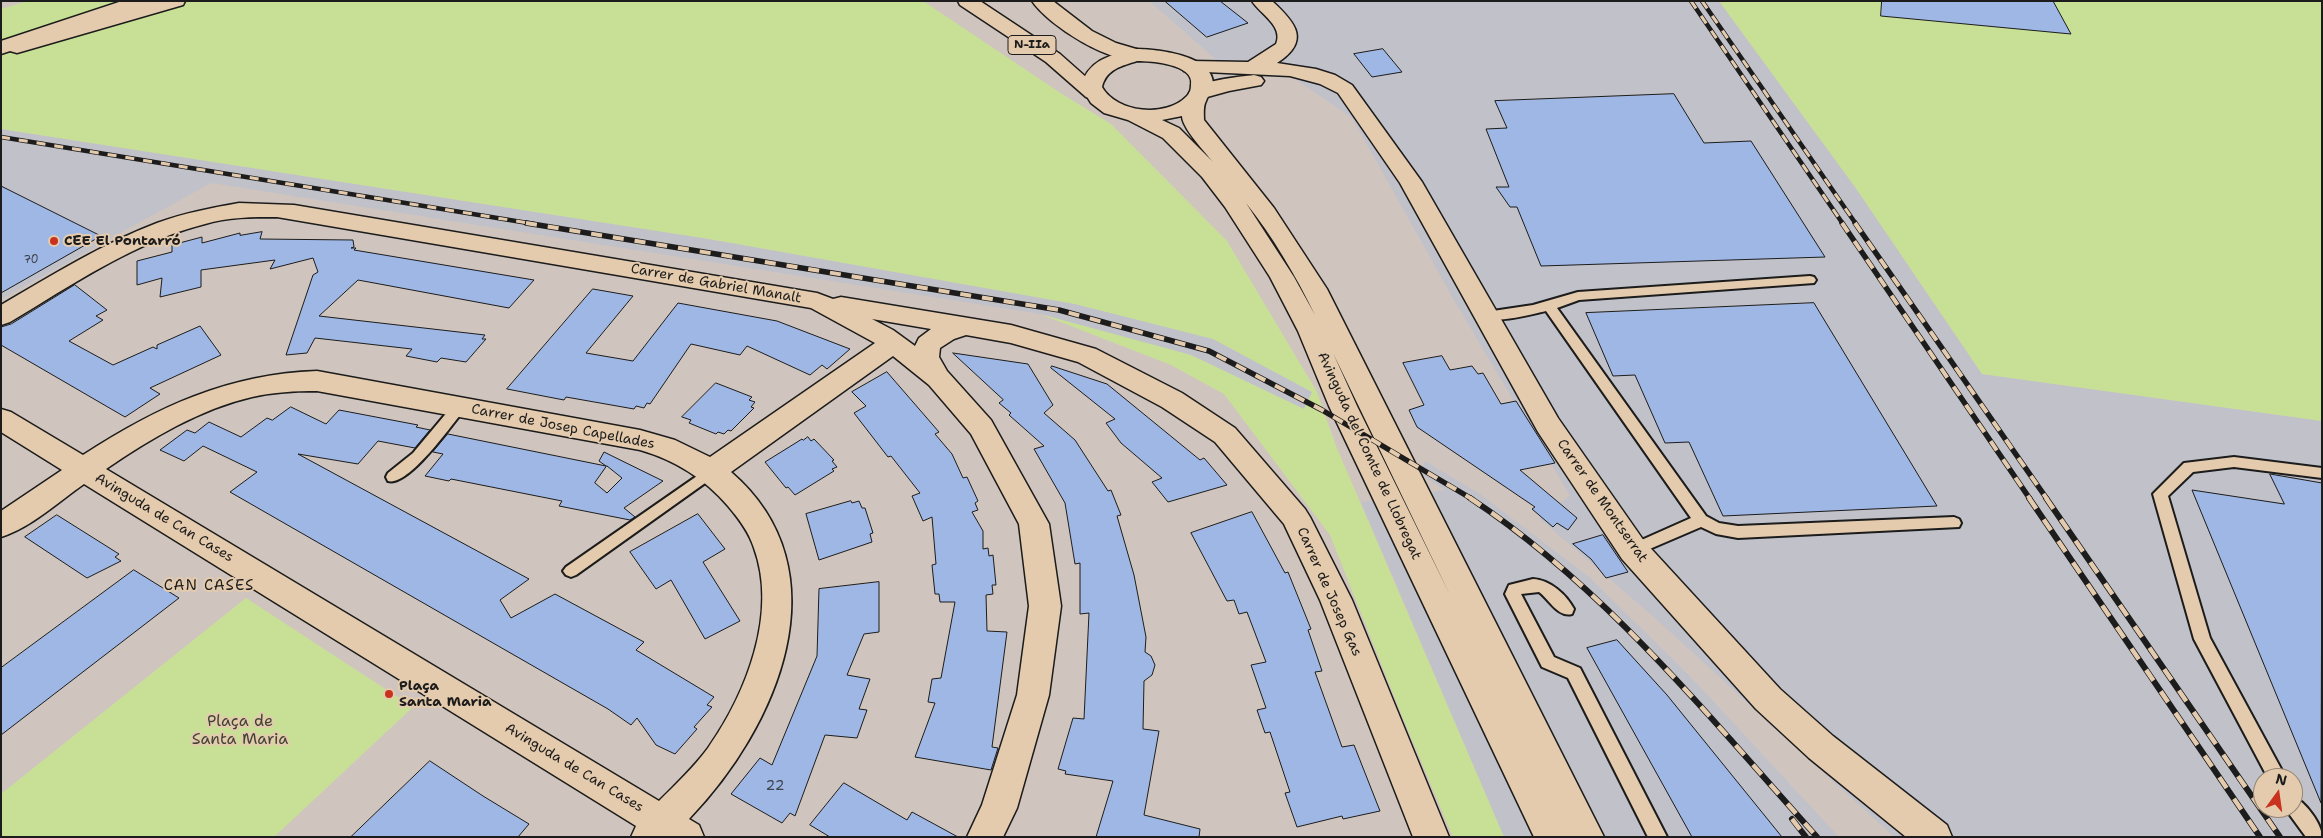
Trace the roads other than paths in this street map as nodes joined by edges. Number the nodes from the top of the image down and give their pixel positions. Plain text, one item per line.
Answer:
1 (93, 1) edge
2 (142, 1) edge
3 (176, 1) edge
4 (967, 1) edge
5 (1041, 1) edge
6 (1261, 1) edge
7 (1, 32) edge
8 (1, 50) edge
9 (1136, 55) junction
10 (1191, 67) junction
11 (1252, 68) junction
12 (1093, 93) junction
13 (1197, 97) junction
14 (1350, 99) junction
15 (1134, 115) junction
16 (1810, 280) dead end
17 (817, 301) junction
18 (1550, 307) junction
19 (1, 316) edge
20 (1486, 316) junction
21 (964, 326) junction
22 (893, 343) junction
23 (938, 378) junction
24 (459, 408) junction
25 (1, 419) edge
26 (84, 469) junction
27 (710, 472) junction
28 (2322, 473) edge
29 (393, 476) dead end
30 (1702, 520) junction
31 (1954, 522) dead end
32 (1, 525) edge
33 (1633, 550) junction
34 (571, 571) dead end
35 (1566, 608) dead end
36 (2273, 768) edge
37 (2302, 818) edge
38 (666, 832) edge
39 (985, 837) edge
40 (1432, 837) edge
41 (1552, 837) edge
42 (1586, 837) edge
43 (1658, 837) edge
44 (1934, 837) edge
45 (2316, 837) edge

1 - 7 main road
2 - 8 main road
3 - 8 main road
4 - 12 main road, N-IIa
5 - 9 main road, N-IIa
6 - 11 main road, Carrer de Montserrat
9 - 10 main road, N-IIa
9 - 12 main road, N-IIa
10 - 11 main road, Carrer de Montserrat
10 - 13 main road
11 - 14 main road, Carrer de Montserrat
12 - 15 main road, N-IIa
13 - 14 main road
13 - 15 main road, N-IIa
13 - 42 main road, Avinguda del Comte de Llobregat
14 - 20 main road, Carrer de Montserrat
15 - 41 main road, Avinguda del Comte de Llobregat / N-IIa
16 - 18 lane
17 - 19 main road, Carrer de Gabriel Manalt
17 - 21 main road, Carrer de Josep Gas
17 - 22 main road, Carrer de Gabriel Manalt
18 - 20 lane
18 - 30 lane
20 - 33 main road, Carrer de Montserrat
21 - 23 main road
21 - 40 main road, Carrer de Josep Gas
22 - 23 main road, Carrer de Gabriel Manalt
22 - 27 main road
23 - 39 main road, Carrer de Gabriel Manalt
24 - 26 main road, Carrer de Josep Capellades
24 - 27 main road, Carrer de Josep Capellades
24 - 29 lane
25 - 26 main road, Avinguda de Can Cases
26 - 32 main road, Carrer de Josep Capellades
26 - 38 main road, Avinguda de Can Cases
27 - 34 lane
27 - 38 main road, Carrer de Josep Capellades
28 - 36 lane
30 - 31 lane
30 - 33 lane
33 - 44 main road, Carrer de Montserrat
35 - 43 lane
37 - 45 lane

